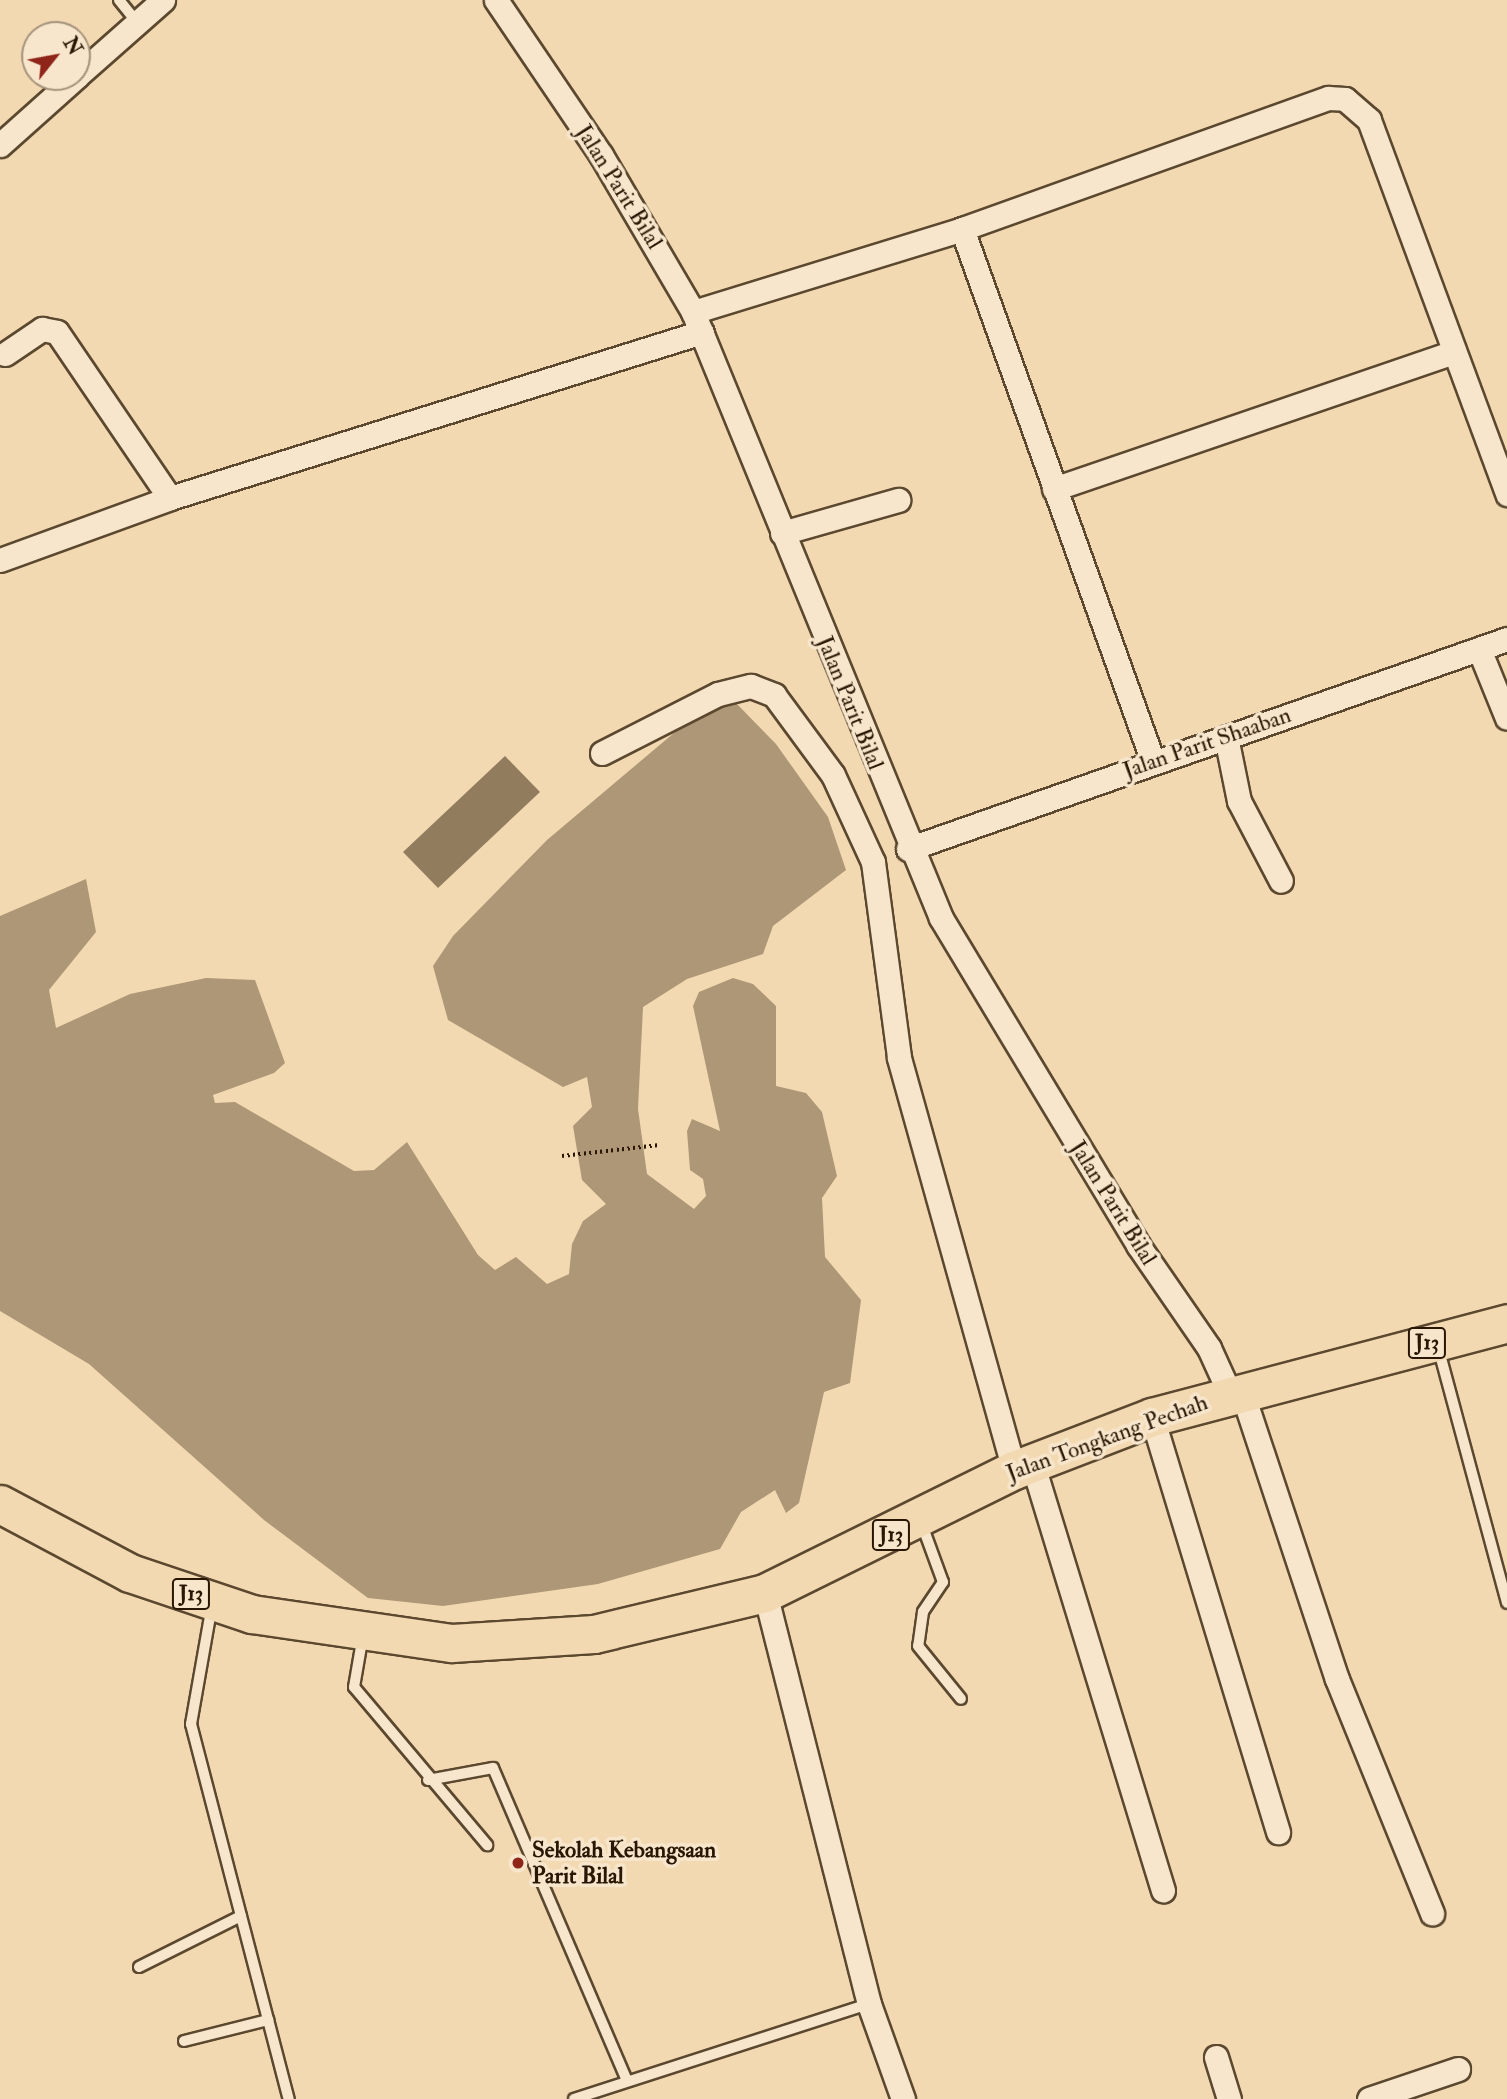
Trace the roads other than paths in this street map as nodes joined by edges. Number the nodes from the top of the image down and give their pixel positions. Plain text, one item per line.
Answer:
1 (163, 0) edge
2 (496, 0) edge
3 (128, 10) edge
4 (91, 57) edge
5 (59, 91) edge
6 (0, 145) edge
7 (962, 229) junction
8 (698, 322) junction
9 (1451, 352) junction
10 (5, 354) dead end
11 (1054, 489) junction
12 (1507, 495) edge
13 (170, 498) junction
14 (898, 500) dead end
15 (782, 533) junction
16 (0, 560) edge
17 (1507, 639) edge
18 (1482, 659) junction
19 (1507, 718) edge
20 (1228, 746) junction
21 (602, 753) dead end
22 (1153, 762) junction
23 (908, 849) junction
24 (1282, 881) dead end
25 (1507, 1324) edge
26 (1436, 1341) junction
27 (1235, 1392) junction
28 (1152, 1418) junction
29 (1023, 1466) junction
30 (7, 1515) edge
31 (920, 1520) junction
32 (765, 1593) junction
33 (213, 1602) junction
34 (1507, 1603) edge
35 (363, 1634) junction
36 (961, 1699) dead end
37 (428, 1780) junction
38 (1278, 1832) dead end
39 (487, 1845) dead end
40 (1163, 1890) dead end
41 (1432, 1913) dead end
42 (241, 1916) junction
43 (139, 1967) dead end
44 (869, 2004) junction
45 (268, 2020) junction
46 (184, 2041) dead end
47 (1216, 2057) dead end
48 (1458, 2069) dead end
49 (627, 2081) junction
50 (289, 2099) edge
51 (574, 2099) edge
52 (904, 2099) edge
53 (1229, 2099) edge
54 (1369, 2099) edge

1 - 3 street
2 - 8 street, Jalan Parit Bilal
3 - 4 street
5 - 6 street
7 - 8 street
7 - 9 street
7 - 11 street
8 - 13 street
8 - 15 street, Jalan Parit Bilal
9 - 11 street
9 - 12 street
10 - 13 street
11 - 22 street
13 - 16 street
14 - 15 street
15 - 23 street, Jalan Parit Bilal
17 - 18 street, Jalan Parit Shaaban
18 - 19 street
18 - 20 street, Jalan Parit Shaaban
20 - 22 street, Jalan Parit Shaaban
20 - 24 street
21 - 29 street
22 - 23 street, Jalan Parit Shaaban
23 - 27 street, Jalan Parit Bilal
25 - 26 main road, Jalan Tongkang Pechah / J13
26 - 27 main road, Jalan Tongkang Pechah / J13
26 - 34 lane
27 - 28 main road, Jalan Tongkang Pechah / J13
27 - 41 street, Jalan Parit Bilal
28 - 29 main road, Jalan Tongkang Pechah / J13
28 - 38 street
29 - 31 main road, Jalan Tongkang Pechah / J13
29 - 40 street
30 - 33 main road, Jalan Tongkang Pechah / J13
31 - 32 main road, Jalan Tongkang Pechah / J13
31 - 36 lane
32 - 35 main road, Jalan Tongkang Pechah / J13
32 - 44 street
33 - 35 main road, Jalan Tongkang Pechah / J13
33 - 42 lane
35 - 37 lane
37 - 39 lane
37 - 49 lane
42 - 43 lane
42 - 45 lane
44 - 49 lane
44 - 52 street
45 - 46 lane
45 - 50 lane
47 - 53 street
48 - 54 street
49 - 51 lane

